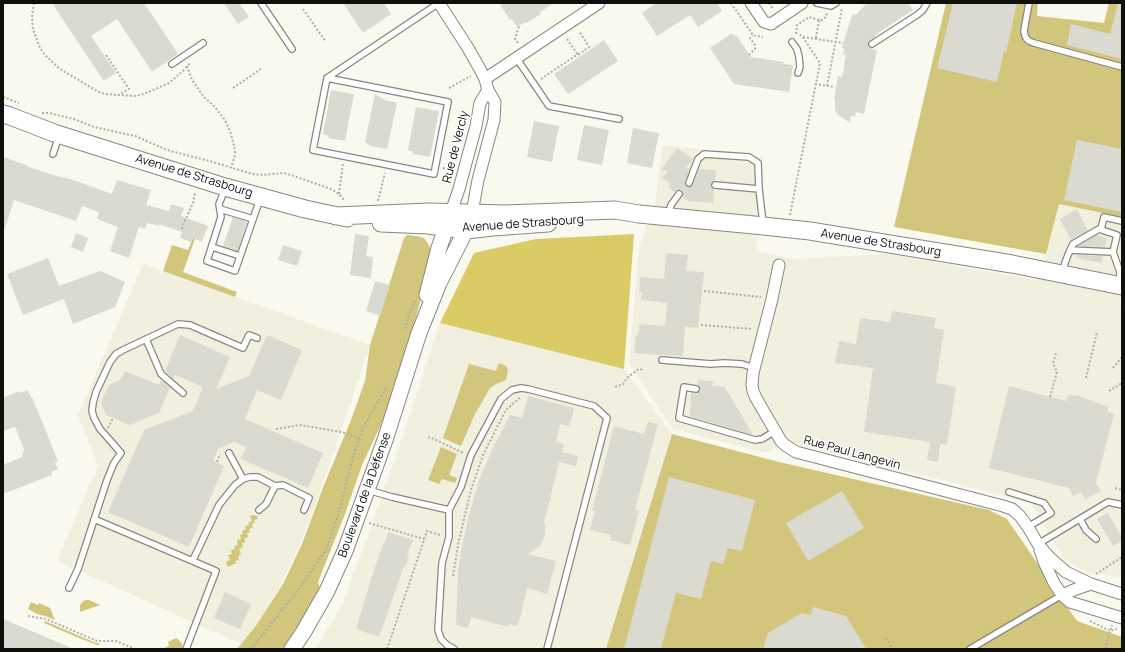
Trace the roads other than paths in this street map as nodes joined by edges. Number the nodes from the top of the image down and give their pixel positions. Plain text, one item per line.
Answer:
1 (261, 3) edge
2 (439, 3) edge
3 (599, 3) edge
4 (751, 3) edge
5 (802, 3) edge
6 (817, 3) edge
7 (836, 3) edge
8 (927, 3) edge
9 (1029, 3) edge
10 (792, 39) road end
11 (203, 44) dead end
12 (872, 44) dead end
13 (292, 49) dead end
14 (517, 59) junction
15 (172, 64) dead end
16 (1122, 67) edge
17 (798, 73) dead end
18 (327, 78) junction
19 (485, 80) junction
20 (3, 103) edge
21 (3, 114) edge
22 (619, 119) dead end
23 (57, 134) junction
24 (53, 154) dead end
25 (689, 183) dead end
26 (715, 185) dead end
27 (226, 187) junction
28 (759, 189) junction
29 (679, 194) dead end
30 (261, 196) junction
31 (220, 209) junction
32 (472, 213) junction
33 (639, 214) junction
34 (668, 217) junction
35 (253, 220) junction
36 (448, 220) junction
37 (1122, 221) edge
38 (763, 226) junction
39 (1100, 229) junction
40 (466, 230) junction
41 (212, 247) junction
42 (1070, 250) junction
43 (1113, 252) junction
44 (240, 256) junction
45 (779, 265) dead end
46 (1062, 274) junction
47 (1121, 278) edge
48 (412, 333) junction
49 (257, 338) dead end
50 (146, 340) junction
51 (662, 360) dead end
52 (754, 368) junction
53 (696, 388) dead end
54 (183, 393) dead end
55 (775, 431) junction
56 (229, 453) dead end
57 (243, 479) junction
58 (275, 486) junction
59 (367, 489) junction
60 (1009, 492) dead end
61 (1122, 505) edge
62 (259, 510) dead end
63 (304, 510) dead end
64 (449, 510) junction
65 (94, 519) junction
66 (1080, 519) junction
67 (1028, 527) junction
68 (1096, 539) dead end
69 (1038, 544) junction
70 (193, 560) junction
71 (1091, 584) junction
72 (69, 588) dead end
73 (1122, 594) edge
74 (1062, 595) junction
75 (1122, 618) edge
76 (186, 649) edge
77 (292, 649) edge
78 (453, 649) edge
79 (548, 649) edge
80 (970, 649) edge

1 - 13 lane
2 - 18 lane
2 - 19 street
3 - 14 street
4 - 5 street
6 - 7 lane
8 - 12 lane
9 - 16 lane
10 - 17 lane
11 - 15 lane
14 - 19 street
14 - 22 lane
18 - 18 lane
19 - 32 street
19 - 36 street, Rue de Vercly
20 - 23 main road, Avenue de Strasbourg
21 - 23 main road, Avenue de Strasbourg
23 - 24 lane
23 - 27 main road, Avenue de Strasbourg
25 - 28 lane
26 - 28 lane
27 - 30 main road, Avenue de Strasbourg
27 - 31 lane
28 - 38 lane
29 - 34 lane
30 - 35 lane
30 - 36 main road, Avenue de Strasbourg
31 - 35 lane
31 - 41 lane
32 - 33 main road, Avenue de Strasbourg
32 - 36 main road, Avenue de Strasbourg
32 - 40 street, Boulevard de la Défense
33 - 34 main road, Avenue de Strasbourg
33 - 40 main road, Avenue de Strasbourg
34 - 38 main road, Avenue de Strasbourg
35 - 44 lane
36 - 40 main road, Avenue de Strasbourg
36 - 48 street, Boulevard de la Défense
37 - 39 lane
38 - 46 main road, Avenue de Strasbourg
39 - 42 lane
39 - 43 lane
40 - 48 street, Boulevard de la Défense
41 - 44 lane
41 - 44 lane
42 - 43 lane
42 - 46 lane
43 - 47 lane
45 - 52 street, Rue Paul Langevin
46 - 47 main road, Avenue de Strasbourg
48 - 59 street, Boulevard de la Défense
49 - 50 lane
50 - 54 lane
50 - 65 lane
51 - 52 lane
52 - 55 street, Rue Paul Langevin
53 - 55 lane
55 - 67 street, Rue Paul Langevin
56 - 57 lane
57 - 58 lane
57 - 70 lane
58 - 62 lane
58 - 63 lane
59 - 64 lane
59 - 77 street, Boulevard de la Défense
60 - 67 lane
61 - 66 lane
64 - 78 lane
64 - 79 lane
65 - 70 lane
65 - 72 lane
66 - 68 lane
66 - 69 lane
67 - 69 street, Rue Paul Langevin
69 - 71 street, Rue Paul Langevin
69 - 74 street, Rue Paul Langevin
70 - 76 lane
71 - 73 street, Rue Paul Langevin
71 - 74 street
74 - 75 street, Rue Paul Langevin
74 - 80 lane

